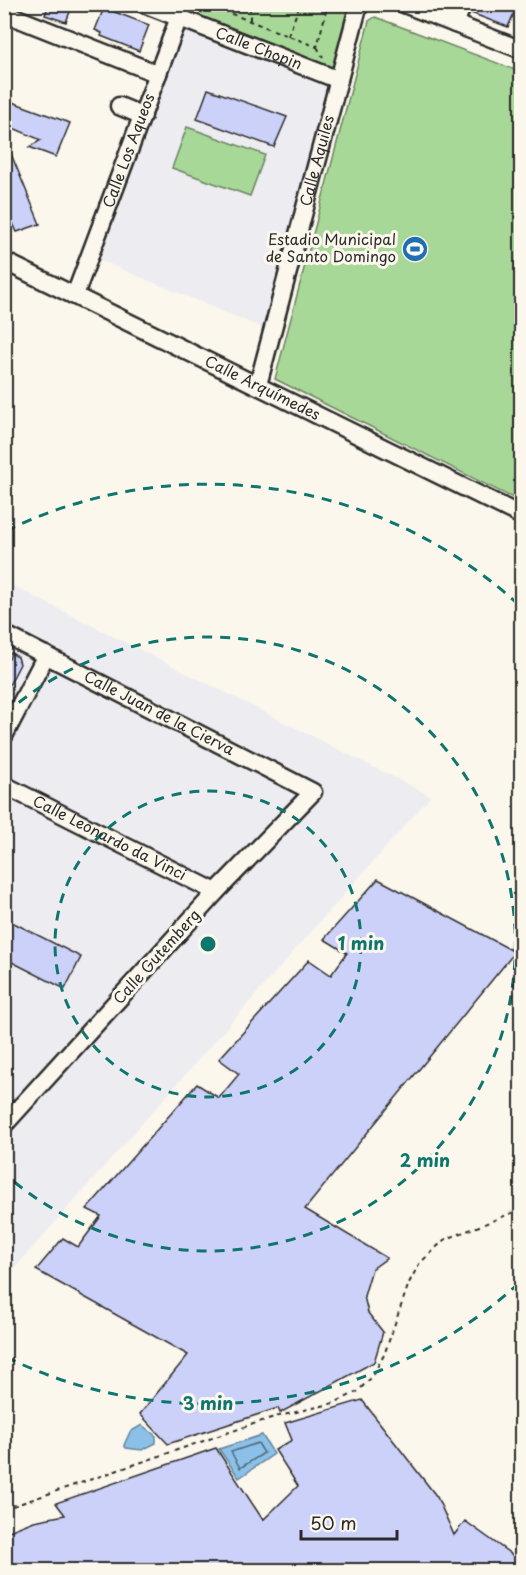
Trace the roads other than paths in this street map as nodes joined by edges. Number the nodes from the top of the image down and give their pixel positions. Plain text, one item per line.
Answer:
1 (144, 4) edge
2 (359, 4) edge
3 (404, 4) edge
4 (463, 4) edge
5 (182, 11) edge
6 (4, 14) edge
7 (455, 24) junction
8 (522, 50) edge
9 (158, 74) junction
10 (339, 80) junction
11 (119, 106) dead end
12 (142, 116) junction
13 (4, 261) edge
14 (75, 295) junction
15 (258, 385) junction
16 (522, 516) edge
17 (4, 634) edge
18 (46, 655) junction
19 (4, 736) edge
20 (4, 785) edge
21 (313, 792) joint
22 (216, 892) junction
23 (4, 1125) edge

1 - 5 street, Calle Chopin
2 - 10 street, Calle Aquiles
3 - 7 street
4 - 7 street
5 - 9 street, Calle Los Aqueos
5 - 10 street, Calle Chopin
6 - 9 street
7 - 8 street
9 - 12 street, Calle Los Aqueos
10 - 15 street, Calle Aquiles
11 - 12 street
12 - 14 street, Calle Los Aqueos
13 - 14 street, Calle Arquímedes
14 - 15 street, Calle Arquímedes
15 - 16 street, Calle Arquímedes
17 - 18 street, Calle Juan de la Cierva
18 - 19 street
18 - 21 street, Calle Juan de la Cierva
20 - 22 street, Calle Leonardo da Vinci
21 - 22 street, Calle Gutemberg
22 - 23 street, Calle Gutemberg

